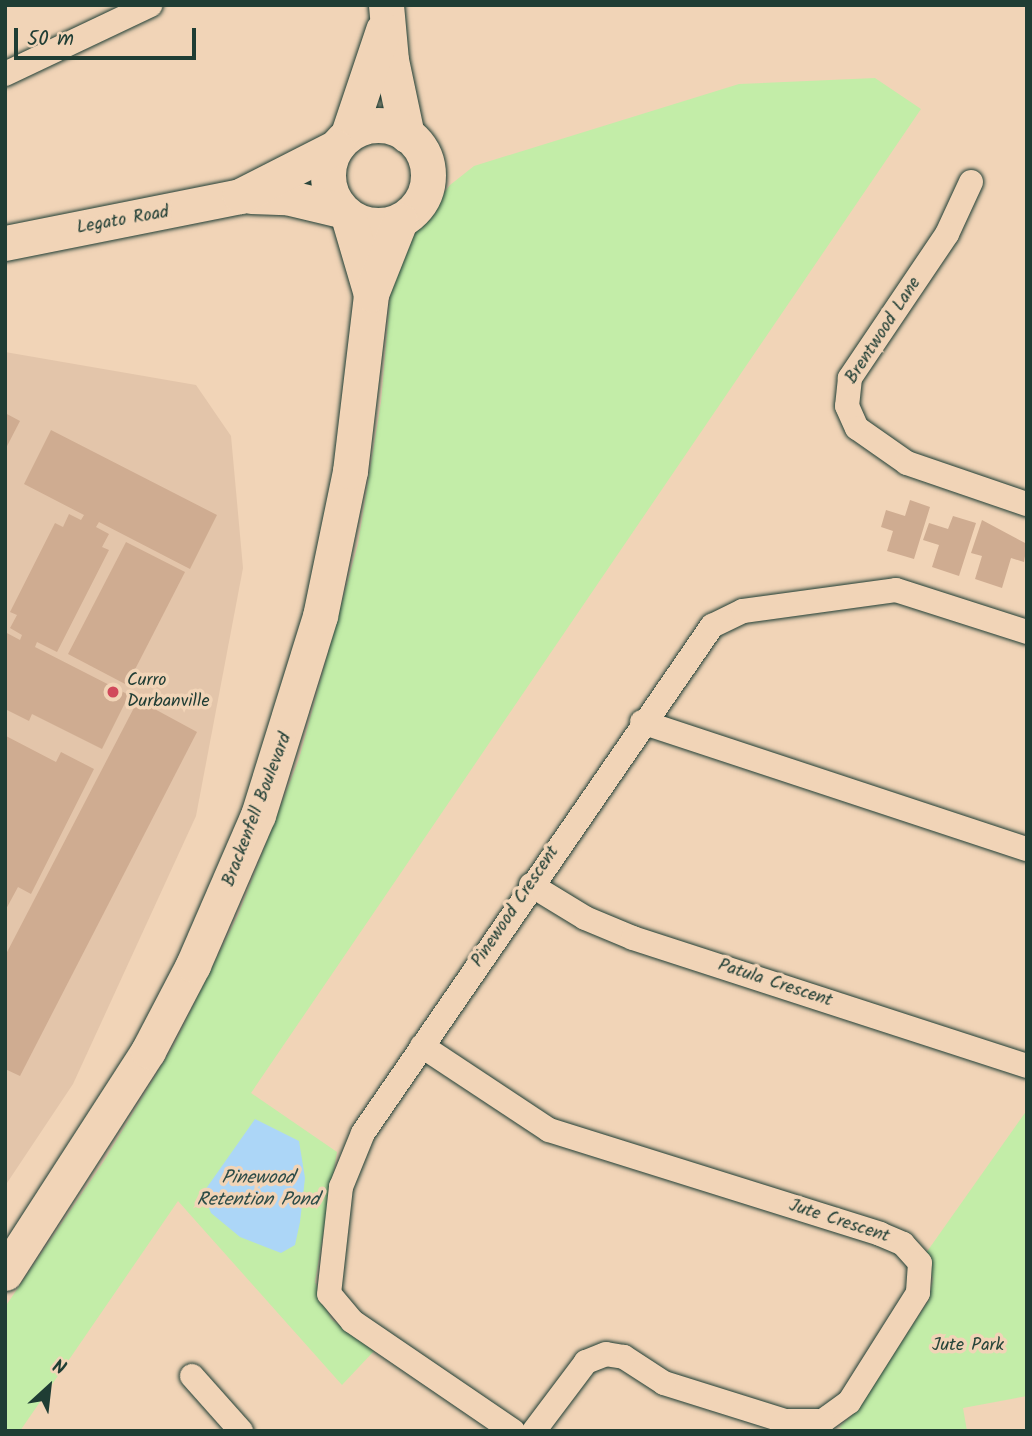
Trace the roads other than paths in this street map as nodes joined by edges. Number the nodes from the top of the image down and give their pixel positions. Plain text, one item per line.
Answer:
1 (150, 5) edge
2 (386, 15) edge
3 (6, 70) edge
4 (407, 135) junction
5 (342, 141) junction
6 (971, 182) dead end
7 (240, 196) junction
8 (344, 213) junction
9 (400, 220) junction
10 (5, 243) edge
11 (371, 294) junction
12 (1027, 504) edge
13 (1027, 632) edge
14 (642, 722) junction
15 (1027, 849) edge
16 (531, 885) junction
17 (422, 1045) junction
18 (1027, 1066) edge
19 (5, 1273) edge
20 (192, 1376) dead end
21 (241, 1431) edge
22 (513, 1431) edge
23 (534, 1431) edge

1 - 3 street
2 - 4 street
2 - 5 street
4 - 5 street
4 - 9 street
5 - 7 street, Legato Road
5 - 8 street
6 - 12 street, Brentwood Lane
7 - 8 street, Legato Road
7 - 10 street, Legato Road
8 - 9 street
8 - 11 street, Brackenfell Boulevard
9 - 11 street, Brackenfell Boulevard
11 - 19 street, Brackenfell Boulevard
13 - 14 street, Pinewood Crescent
14 - 15 street
14 - 16 street, Pinewood Crescent
16 - 17 street, Pinewood Crescent
16 - 18 street, Patula Crescent
17 - 22 street, Pinewood Crescent
17 - 23 street, Jute Crescent
20 - 21 street

